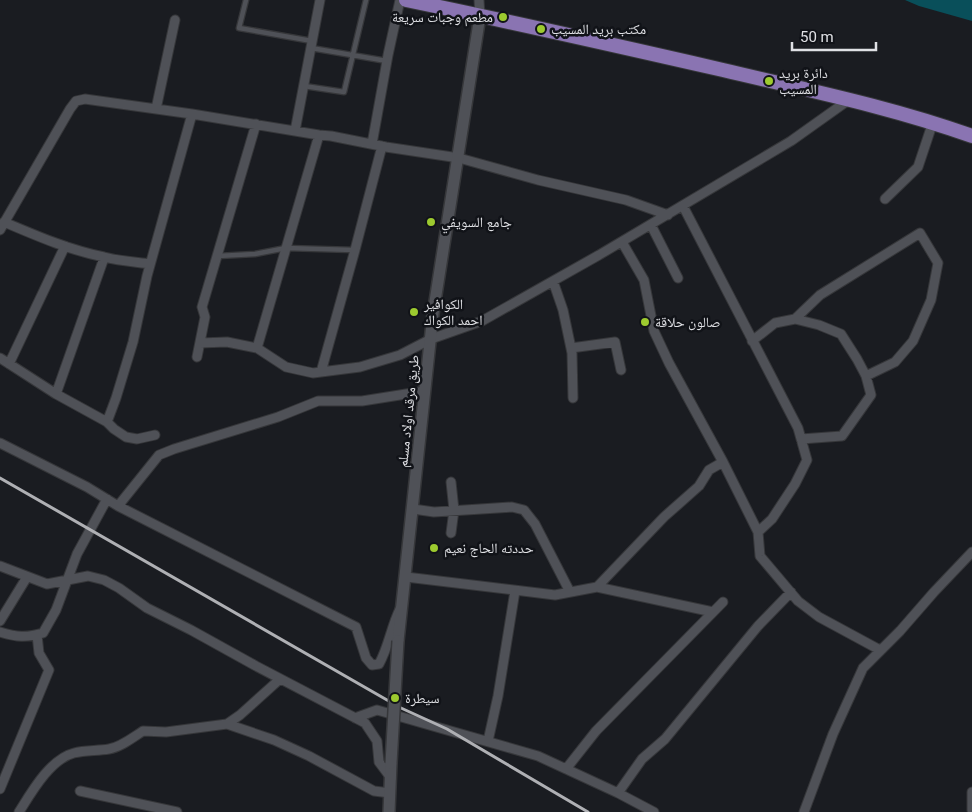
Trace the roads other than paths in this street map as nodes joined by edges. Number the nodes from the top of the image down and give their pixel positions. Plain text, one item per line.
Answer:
1 (246, 0) edge
2 (320, 0) edge
3 (366, 0) edge
4 (400, 0) edge
5 (479, 0) edge
6 (414, 1) edge
7 (480, 16) junction
8 (175, 20) dead end
9 (312, 45) junction
10 (352, 55) junction
11 (387, 62) junction
12 (304, 86) junction
13 (850, 100) junction
14 (156, 109) junction
15 (192, 114) junction
16 (933, 122) junction
17 (256, 124) junction
18 (295, 131) junction
19 (319, 135) junction
20 (972, 136) edge
21 (377, 145) junction
22 (459, 158) junction
23 (885, 199) dead end
24 (683, 206) junction
25 (668, 215) junction
26 (651, 225) junction
27 (2, 226) edge
28 (622, 242) junction
29 (65, 246) junction
30 (286, 248) junction
31 (356, 250) junction
32 (216, 256) junction
33 (104, 258) junction
34 (150, 264) junction
35 (678, 278) dead end
36 (552, 281) junction
37 (795, 319) junction
38 (431, 340) junction
39 (752, 341) junction
40 (200, 343) junction
41 (257, 348) junction
42 (570, 348) junction
43 (197, 357) dead end
44 (0, 358) edge
45 (9, 364) junction
46 (621, 370) dead end
47 (321, 372) junction
48 (866, 376) junction
49 (425, 391) junction
50 (56, 394) junction
51 (573, 398) dead end
52 (107, 422) junction
53 (155, 435) dead end
54 (801, 439) junction
55 (0, 443) edge
56 (722, 462) junction
57 (451, 482) dead end
58 (107, 499) junction
59 (118, 506) junction
60 (413, 509) junction
61 (454, 510) junction
62 (758, 532) junction
63 (451, 533) dead end
64 (972, 552) edge
65 (0, 566) edge
66 (26, 576) junction
67 (406, 578) junction
68 (67, 580) junction
69 (597, 587) junction
70 (516, 591) junction
71 (570, 592) junction
72 (791, 592) junction
73 (403, 602) junction
74 (723, 602) dead end
75 (713, 612) junction
76 (0, 620) edge
77 (0, 632) edge
78 (37, 635) junction
79 (880, 650) junction
80 (280, 679) junction
81 (355, 718) junction
82 (227, 724) junction
83 (488, 741) junction
84 (566, 769) junction
85 (391, 778) junction
86 (0, 789) edge
87 (80, 791) dead end
88 (972, 792) edge
89 (390, 793) junction
90 (618, 793) junction
91 (972, 810) edge
92 (18, 812) edge
93 (177, 812) edge
94 (389, 812) edge
95 (654, 812) edge
96 (804, 812) edge

1 - 9 lane
2 - 9 street
3 - 10 lane
4 - 11 street
5 - 7 street
6 - 7 main road
7 - 13 main road
7 - 22 street, طريق مرقد اولاد مسلم
8 - 14 street
9 - 10 lane
9 - 12 street
10 - 11 lane
10 - 12 lane
11 - 21 street
12 - 18 street
13 - 16 main road
13 - 24 street
14 - 15 street
14 - 27 street
15 - 17 street
15 - 34 street
16 - 20 main road
16 - 23 street
17 - 18 street
17 - 32 street
18 - 19 street
19 - 21 street
19 - 30 street
21 - 22 street
21 - 31 street
22 - 25 street
22 - 38 street, طريق مرقد اولاد مسلم
24 - 25 street
24 - 39 street
25 - 26 street
26 - 28 street
26 - 35 street
27 - 29 street
28 - 36 street
28 - 56 street
29 - 33 street
29 - 45 street
30 - 31 lane
30 - 32 lane
30 - 41 street
31 - 47 street
32 - 40 street
33 - 34 street
33 - 50 street
34 - 52 street
36 - 38 street
36 - 42 street
37 - 39 street
37 - 48 street
37 - 48 street
38 - 47 street
38 - 49 street, طريق مرقد اولاد مسلم
39 - 54 street
40 - 41 street
40 - 43 street
41 - 47 street
42 - 46 street
42 - 51 street
44 - 45 street
45 - 50 street
48 - 54 street
49 - 59 street
49 - 60 street, طريق مرقد اولاد مسلم
50 - 52 street
52 - 53 street
54 - 62 street
55 - 58 street
56 - 62 street
56 - 69 street
57 - 61 street
58 - 59 street
58 - 68 street
59 - 73 street
60 - 61 street
60 - 67 street, طريق مرقد اولاد مسلم
61 - 63 street
61 - 71 street
62 - 72 street
64 - 79 street
65 - 66 street
66 - 68 street
66 - 76 street
67 - 70 street
67 - 73 street, طريق مرقد اولاد مسلم
68 - 78 street
68 - 80 street
69 - 71 street
69 - 75 street
70 - 71 street
70 - 83 street
72 - 79 street
72 - 90 street
73 - 85 street, طريق مرقد اولاد مسلم, bridge
74 - 75 street
75 - 84 street
77 - 78 street
78 - 86 street
79 - 96 street
80 - 81 street
80 - 82 street
81 - 83 street
81 - 85 street
82 - 89 street
82 - 92 street
83 - 84 street
84 - 90 street
85 - 89 street, طريق مرقد اولاد مسلم
87 - 93 street
88 - 91 street
89 - 94 street, طريق مرقد اولاد مسلم
90 - 95 street

